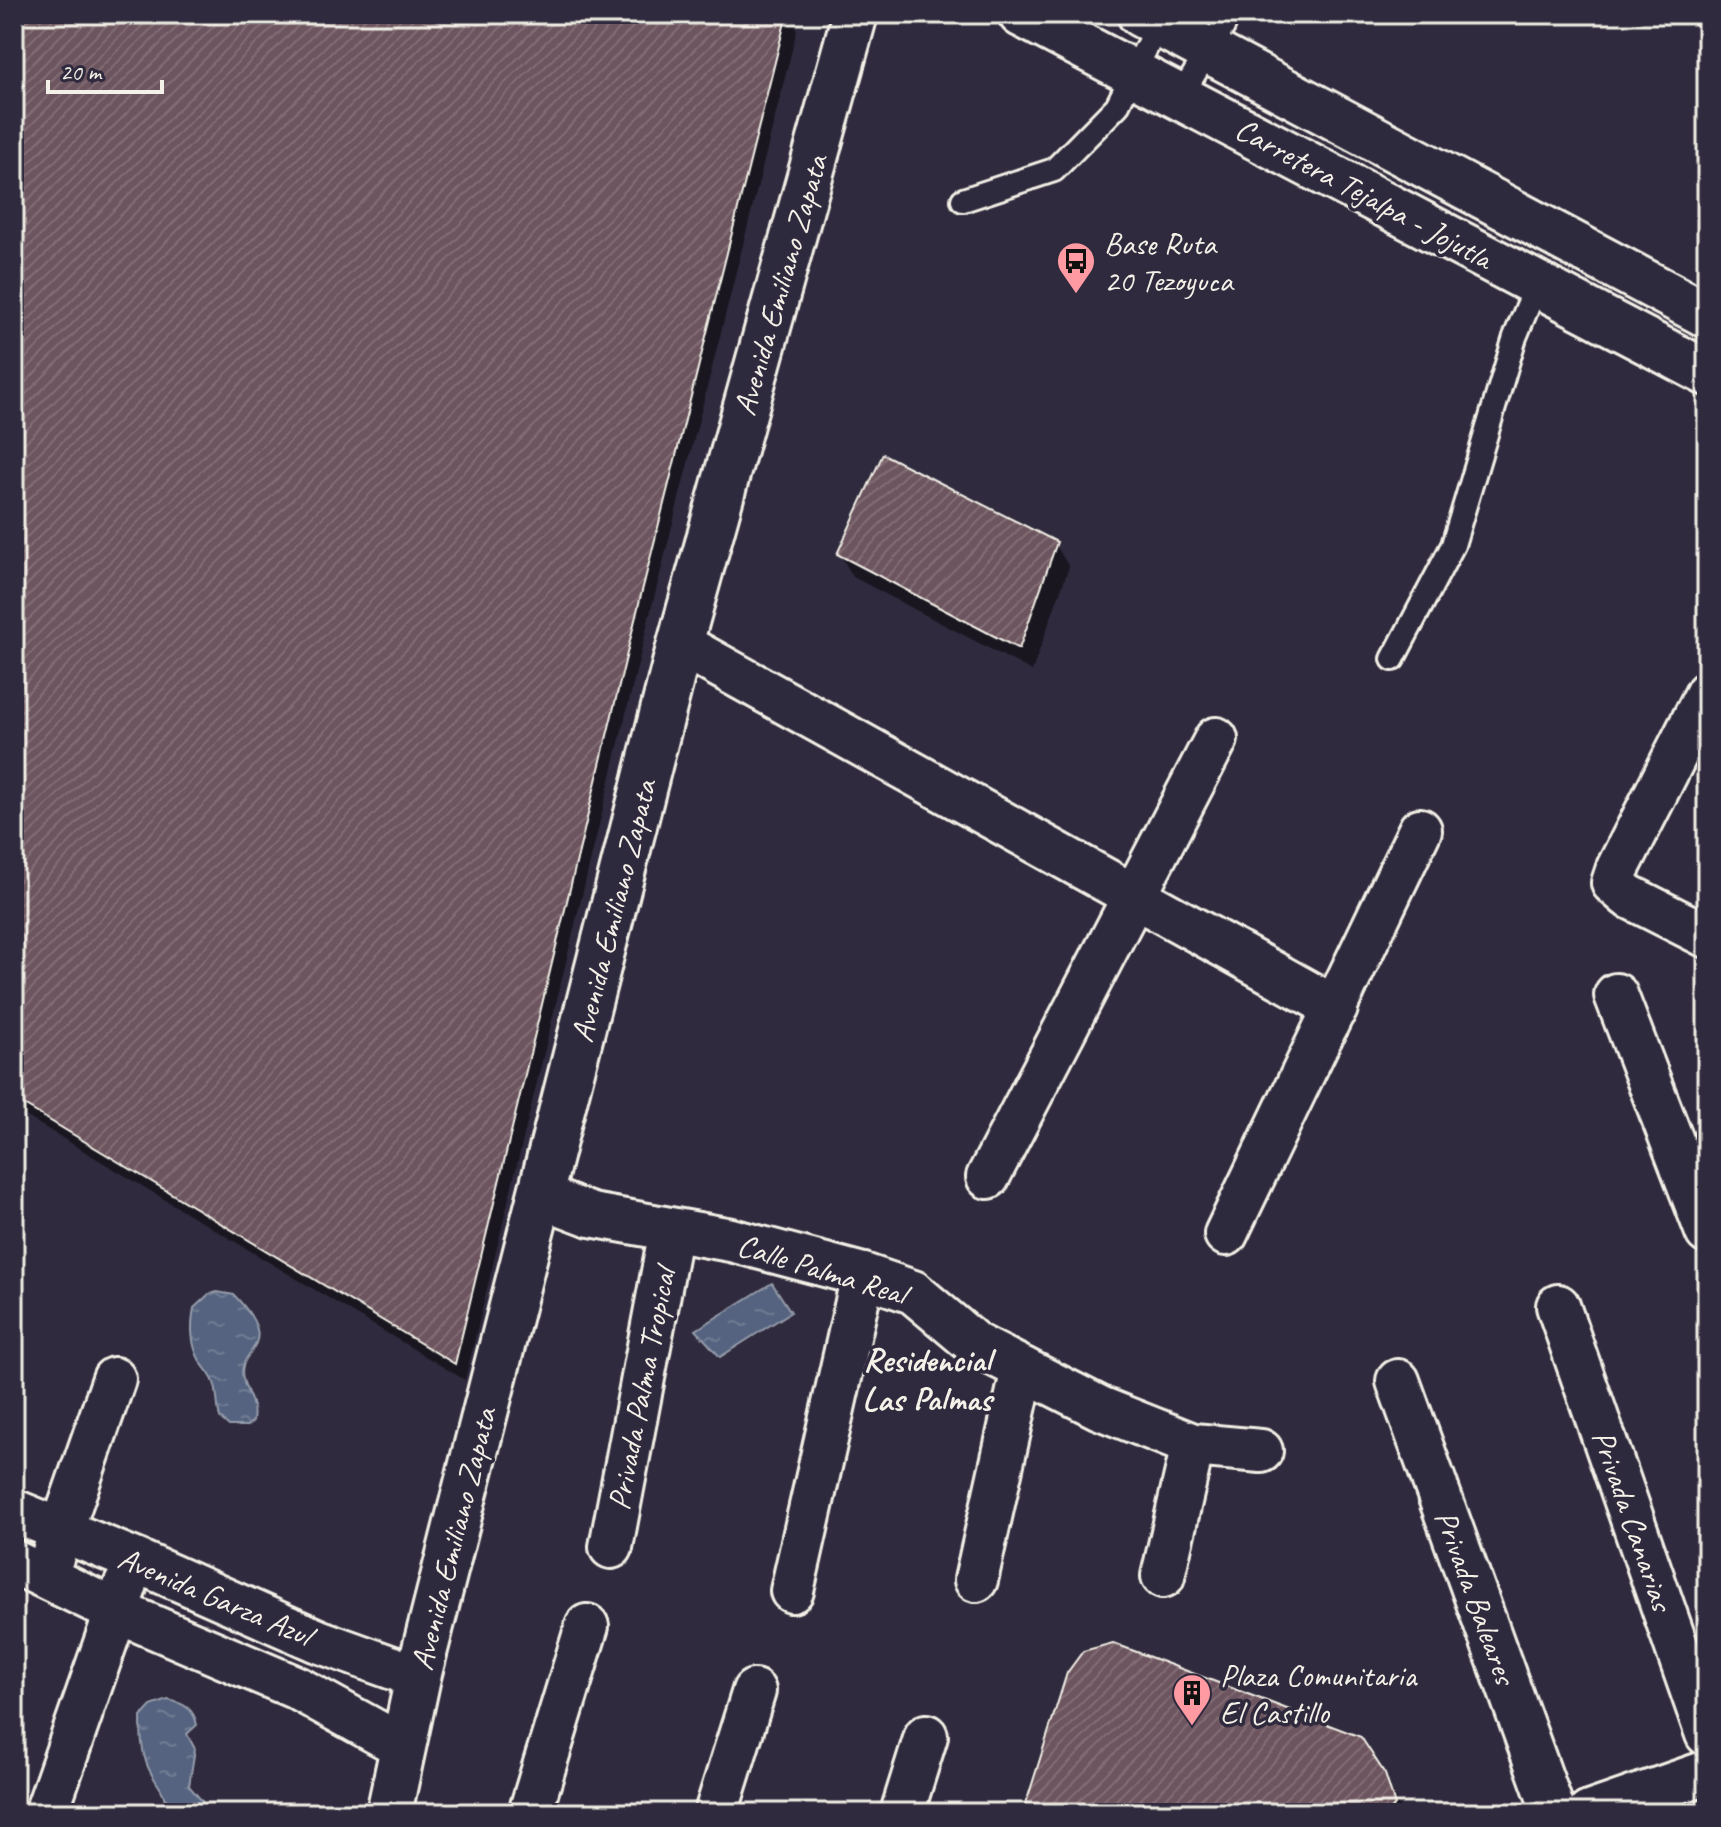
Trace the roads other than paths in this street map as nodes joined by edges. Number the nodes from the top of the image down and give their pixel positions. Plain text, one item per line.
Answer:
1 (855, 14) edge
2 (1021, 14) edge
3 (1149, 19) edge
4 (1218, 33) edge
5 (1135, 73) junction
6 (1180, 97) junction
7 (963, 200) dead end
8 (1537, 284) junction
9 (1707, 315) edge
10 (1707, 373) edge
11 (680, 644) junction
12 (1393, 659) dead end
13 (1707, 693) edge
14 (1216, 739) dead end
15 (1420, 830) dead end
16 (1134, 896) junction
17 (1707, 936) edge
18 (1616, 995) dead end
19 (1336, 1008) junction
20 (988, 1177) dead end
21 (541, 1196) junction
22 (671, 1230) junction
23 (1707, 1232) edge
24 (1226, 1234) dead end
25 (863, 1275) junction
26 (1558, 1306) dead end
27 (1023, 1369) junction
28 (114, 1379) dead end
29 (1398, 1381) dead end
30 (1193, 1445) junction
31 (1261, 1451) dead end
32 (14, 1511) edge
33 (60, 1531) junction
34 (611, 1547) dead end
35 (135, 1560) junction
36 (30, 1570) edge
37 (1163, 1576) dead end
38 (976, 1580) dead end
39 (792, 1591) dead end
40 (116, 1611) junction
41 (587, 1626) dead end
42 (356, 1656) junction
43 (418, 1677) junction
44 (754, 1691) dead end
45 (338, 1711) junction
46 (1707, 1734) edge
47 (926, 1736) dead end
48 (402, 1746) junction
49 (1707, 1772) edge
50 (46, 1813) edge
51 (389, 1813) edge
52 (530, 1813) edge
53 (716, 1813) edge
54 (902, 1813) edge
55 (1554, 1813) edge
56 (1589, 1813) edge

1 - 11 street, Avenida Emiliano Zapata
2 - 5 street, Carretera Tejalpa - Jojutla
3 - 4 street, Carretera Tejalpa - Jojutla
3 - 5 lane
4 - 6 lane
4 - 9 street, Carretera Tejalpa - Jojutla
5 - 6 street, Carretera Tejalpa - Jojutla
5 - 7 lane
6 - 8 street, Carretera Tejalpa - Jojutla
8 - 10 street, Carretera Tejalpa - Jojutla
8 - 12 lane
11 - 16 street
11 - 21 street, Avenida Emiliano Zapata
13 - 17 street
14 - 16 street
15 - 19 street
16 - 19 street
16 - 20 street
18 - 23 street
19 - 24 street
21 - 22 street, Calle Palma Real
21 - 43 street, Avenida Emiliano Zapata
22 - 25 street, Calle Palma Real
22 - 34 street, Privada Palma Tropical
25 - 27 street, Calle Palma Real
25 - 39 street
26 - 46 street, Privada Canarias
27 - 30 street, Calle Palma Real
27 - 38 street
28 - 33 street
29 - 55 street, Privada Baleares
30 - 31 street, Calle Palma Real
30 - 37 street
32 - 33 street, Avenida Garza Azul
33 - 35 street, Avenida Garza Azul
33 - 36 street
35 - 40 street
35 - 42 street, Avenida Garza Azul
36 - 40 street, Avenida Garza Azul
40 - 45 street, Avenida Garza Azul
40 - 50 street
41 - 52 street
42 - 43 street, Avenida Garza Azul
42 - 45 street
43 - 48 street, Avenida Emiliano Zapata
44 - 53 street
45 - 48 street, Avenida Garza Azul
47 - 54 street
48 - 51 street, Avenida Emiliano Zapata
49 - 56 street

